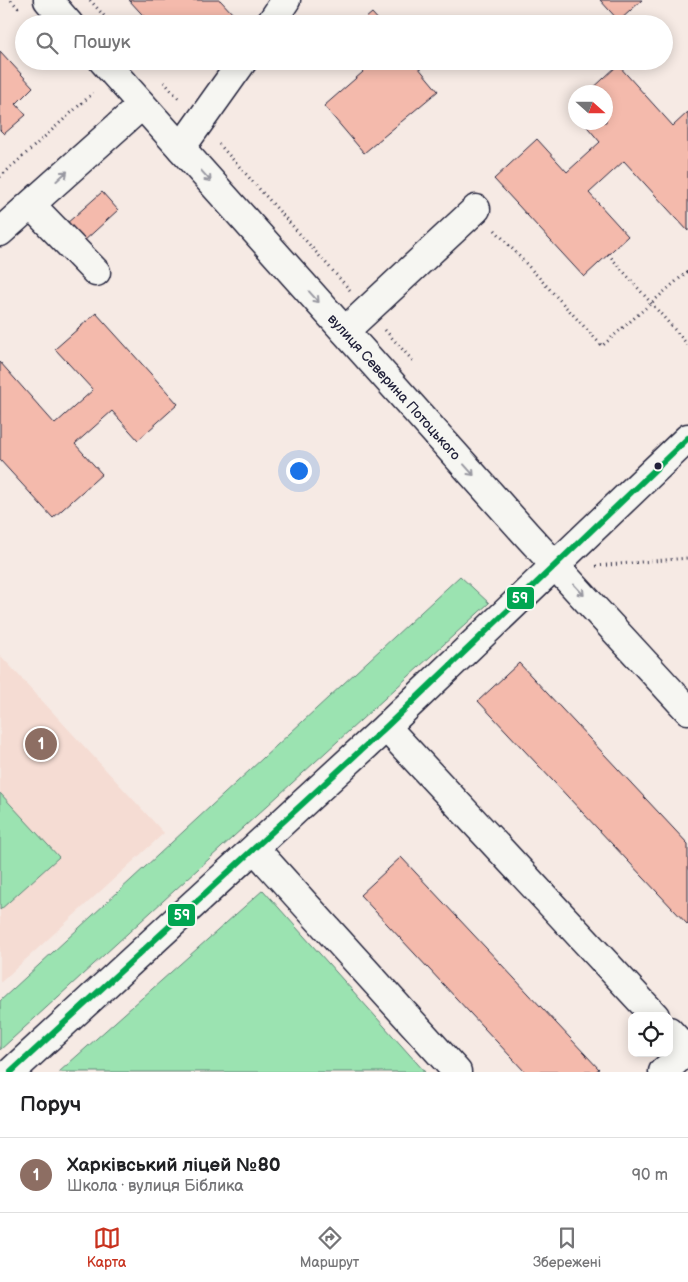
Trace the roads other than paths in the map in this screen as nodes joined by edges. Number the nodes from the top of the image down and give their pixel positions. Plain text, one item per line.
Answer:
1 (48, 0) edge
2 (62, 15) edge
3 (111, 70) edge
4 (237, 70) edge
5 (142, 105) junction
6 (182, 148) junction
7 (31, 205) junction
8 (476, 209) road end
9 (0, 232) edge
10 (96, 272) dead end
11 (345, 331) junction
12 (688, 438) edge
13 (555, 566) junction
14 (688, 710) edge
15 (386, 727) junction
16 (255, 849) junction
17 (651, 1012) edge
18 (681, 1044) edge
19 (23, 1068) edge
20 (457, 1072) edge
21 (663, 1072) edge

1 - 2 street
3 - 5 street, вулиця Северина Потоцького
4 - 6 street
5 - 6 street, вулиця Северина Потоцького
7 -> 5 street
6 -> 11 street, вулиця Северина Потоцького
7 - 9 street
7 - 10 street
8 - 11 street
11 -> 13 street, вулиця Северина Потоцького
12 - 13 street
13 -> 14 street, вулиця Северина Потоцького
13 - 15 street
15 - 16 street
15 - 17 street
16 - 19 street
16 - 20 street
18 - 21 street

